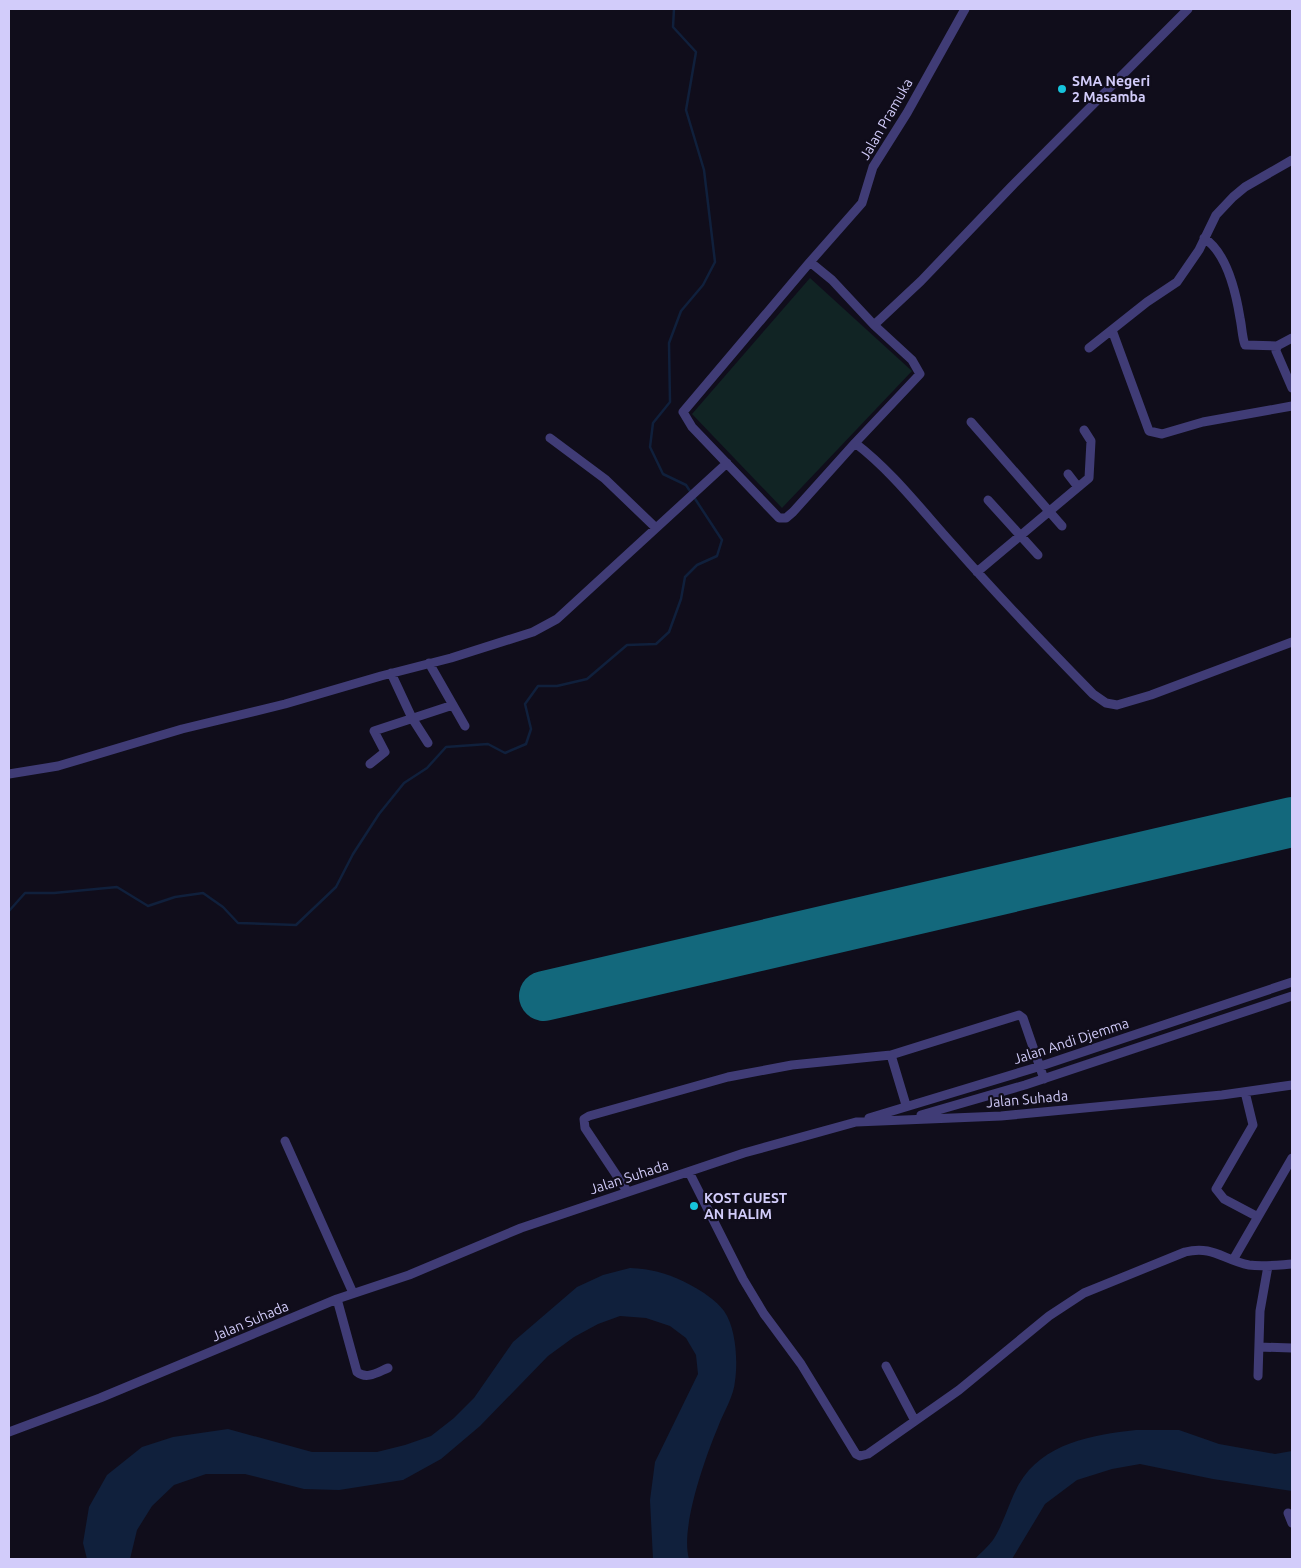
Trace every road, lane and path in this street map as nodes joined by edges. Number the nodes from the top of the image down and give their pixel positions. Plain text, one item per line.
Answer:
1 (965, 9) edge
2 (1188, 9) edge
3 (1292, 160) edge
4 (1204, 238) junction
5 (810, 262) junction
6 (874, 325) junction
7 (1112, 330) junction
8 (1292, 338) edge
9 (1277, 346) junction
10 (1089, 348) dead end
11 (1292, 388) edge
12 (1292, 406) edge
13 (971, 422) dead end
14 (1084, 430) dead end
15 (550, 438) dead end
16 (856, 443) junction
17 (727, 464) junction
18 (1068, 474) dead end
19 (1078, 487) junction
20 (988, 500) dead end
21 (1049, 512) junction
22 (1062, 526) dead end
23 (656, 528) junction
24 (1019, 537) junction
25 (1038, 555) dead end
26 (977, 572) junction
27 (1292, 642) edge
28 (429, 664) junction
29 (390, 673) junction
30 (453, 705) junction
31 (412, 718) junction
32 (465, 726) dead end
33 (428, 743) dead end
34 (370, 764) dead end
35 (9, 774) edge
36 (1292, 982) edge
37 (1292, 996) edge
38 (1142, 1033) junction
39 (1146, 1044) junction
40 (892, 1054) junction
41 (1041, 1066) junction
42 (1044, 1079) junction
43 (1292, 1085) edge
44 (1245, 1092) junction
45 (906, 1106) junction
46 (912, 1118) junction
47 (856, 1122) junction
48 (285, 1141) dead end
49 (1292, 1158) edge
50 (689, 1172) junction
51 (627, 1191) junction
52 (1258, 1216) junction
53 (1233, 1260) junction
54 (1292, 1264) edge
55 (1268, 1266) junction
56 (353, 1293) junction
57 (337, 1299) junction
58 (1259, 1346) junction
59 (1292, 1348) edge
60 (886, 1366) dead end
61 (388, 1368) dead end
62 (1258, 1376) dead end
63 (915, 1422) junction
64 (9, 1432) edge
65 (1288, 1513) dead end
66 (1292, 1523) edge

1 - 5 street, Jalan Pramuka
2 - 6 street
3 - 4 street
4 - 7 street
4 - 9 street
5 - 6 street
5 - 17 street, Jalan Pramuka
6 - 16 street
7 - 10 street
7 - 12 street
8 - 9 street
9 - 11 street
13 - 21 street
14 - 19 street
15 - 23 street
16 - 17 street
16 - 26 street
17 - 23 street
18 - 19 street
19 - 21 street
20 - 24 street
21 - 22 street
21 - 24 street
23 - 28 street
24 - 25 street
24 - 26 street
26 - 27 street
28 - 29 street
28 - 30 street
29 - 31 street
29 - 35 street
30 - 31 street
30 - 32 street
31 - 33 street
31 - 34 street
36 - 38 street, Jalan Andi Djemma
37 - 39 street, Jalan Andi Djemma
38 - 39 street
38 - 41 street, Jalan Andi Djemma
39 - 42 street, Jalan Andi Djemma
40 - 41 street
40 - 45 street
40 - 51 street
41 - 42 street
41 - 45 street, Jalan Andi Djemma
42 - 46 street, Jalan Andi Djemma
43 - 44 street, Jalan Suhada
44 - 46 street, Jalan Suhada
44 - 52 street
45 - 47 street, Jalan Andi Djemma
46 - 47 street, Jalan Suhada
47 - 50 street, Jalan Suhada
48 - 56 street
49 - 52 street
50 - 51 street, Jalan Suhada
50 - 63 street
51 - 56 street, Jalan Suhada
52 - 53 street
53 - 55 street
53 - 63 street
54 - 55 street
55 - 58 street
56 - 57 street, Jalan Suhada
57 - 61 street
57 - 64 street, Jalan Suhada
58 - 59 street
58 - 62 street
60 - 63 street
65 - 66 street

